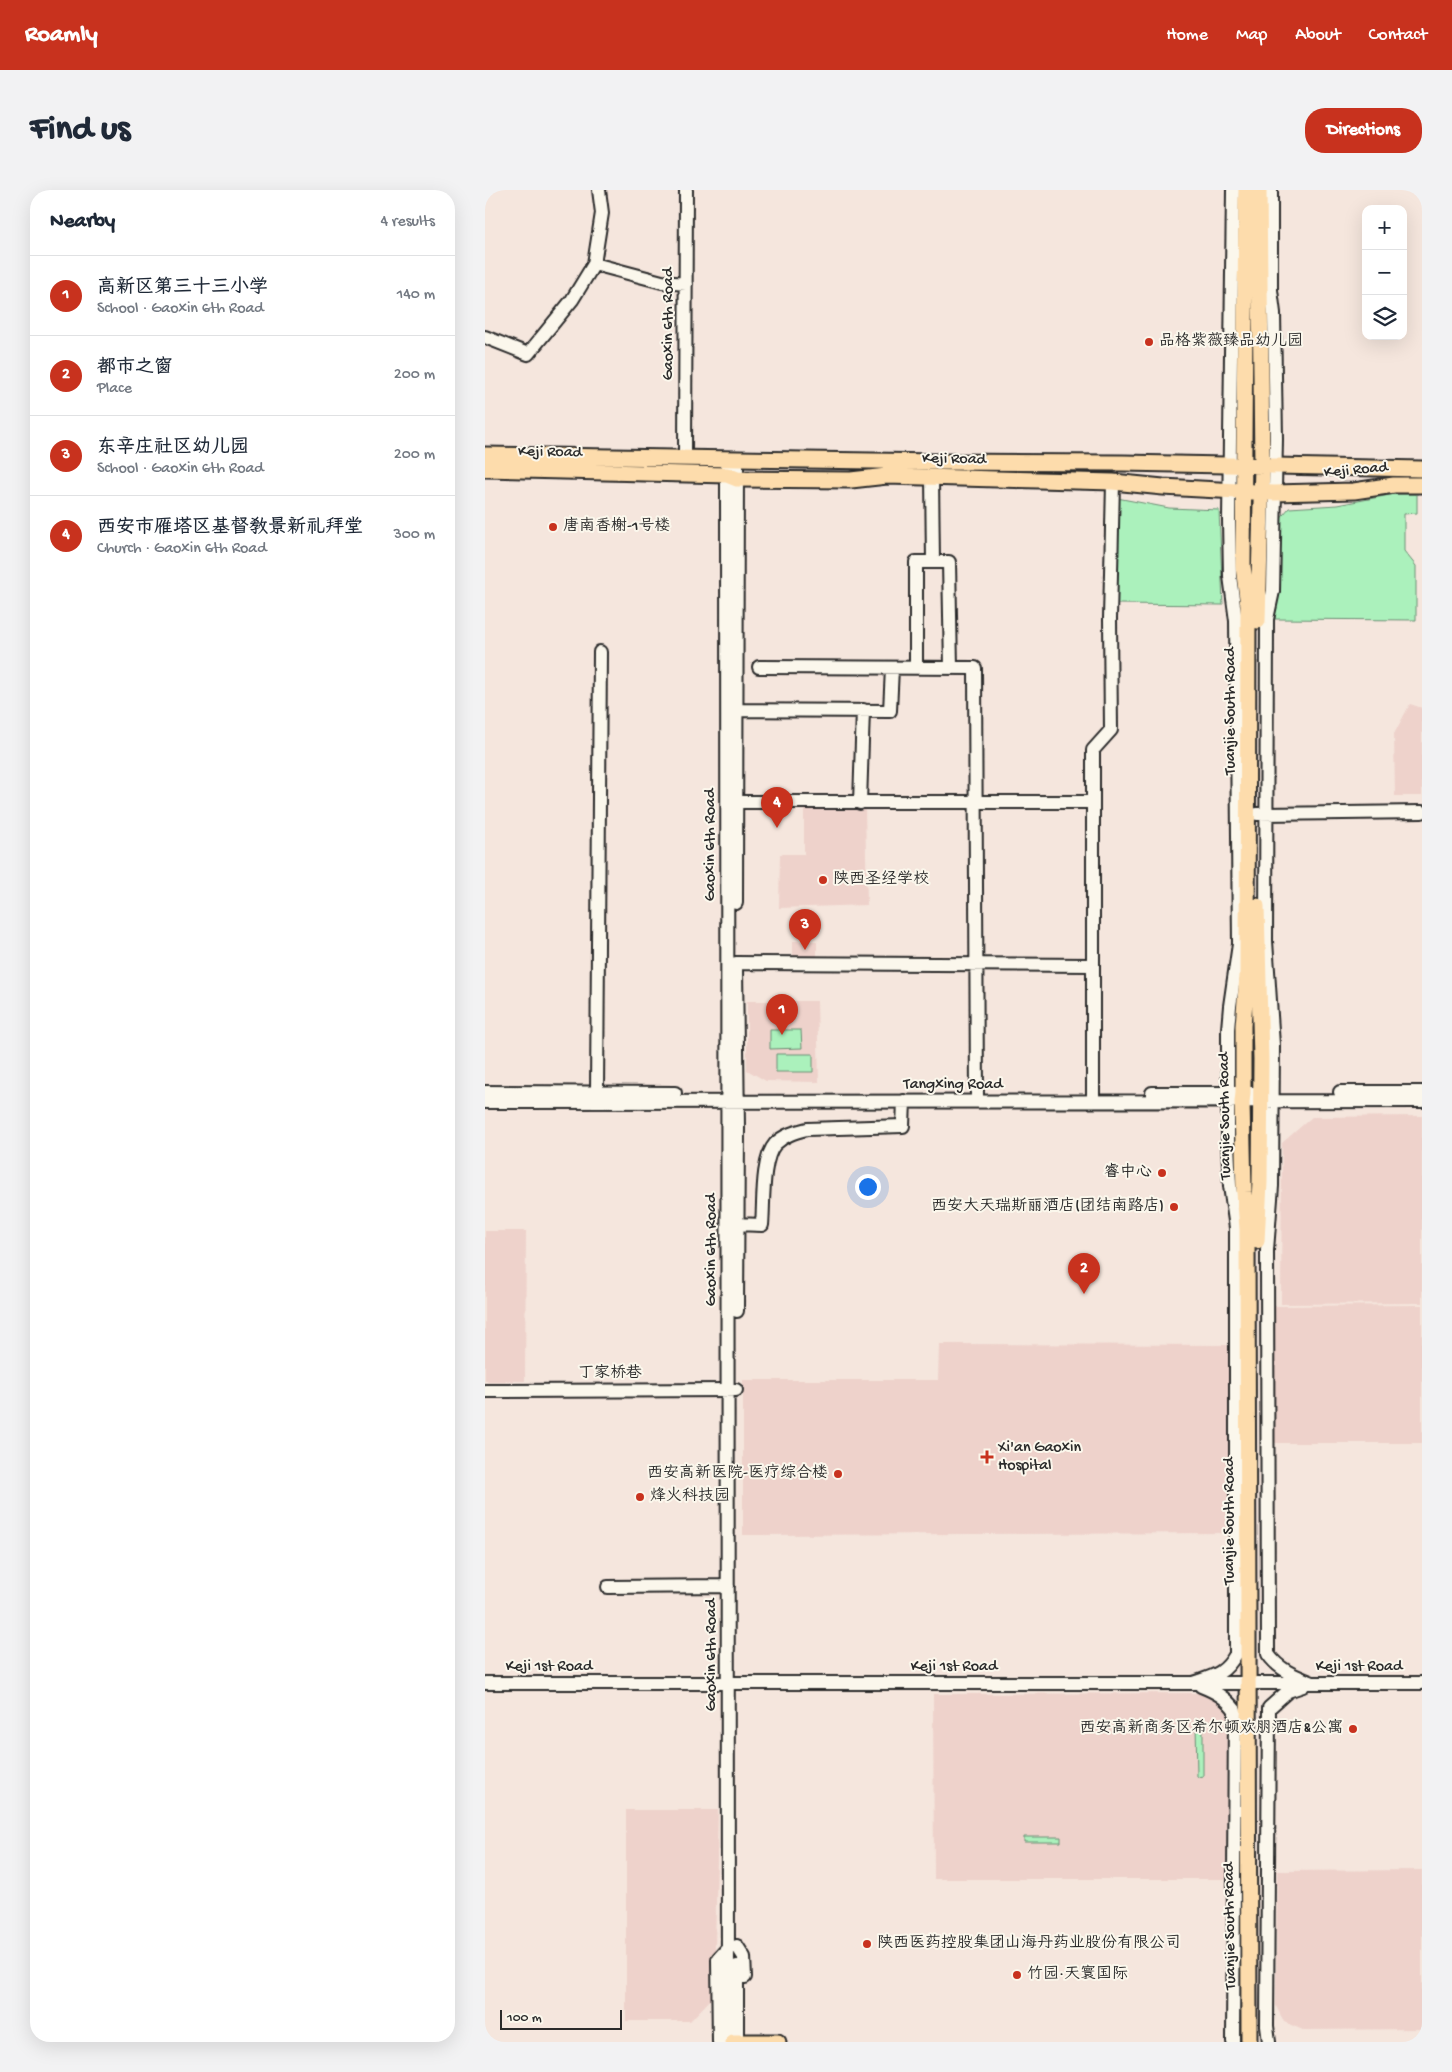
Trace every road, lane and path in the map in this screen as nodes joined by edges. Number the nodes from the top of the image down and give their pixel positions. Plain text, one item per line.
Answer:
1 (599, 190) edge
2 (686, 190) edge
3 (1233, 190) edge
4 (1246, 190) edge
5 (1259, 190) edge
6 (1271, 190) edge
7 (594, 264) junction
8 (686, 284) junction
9 (485, 337) edge
10 (485, 455) edge
11 (685, 457) junction
12 (732, 458) junction
13 (1237, 465) junction
14 (1269, 465) junction
15 (485, 469) edge
16 (1422, 469) edge
17 (932, 476) junction
18 (732, 477) junction
19 (1113, 482) junction
20 (1422, 485) edge
21 (1237, 492) junction
22 (1268, 493) junction
23 (933, 562) junction
24 (600, 652) dead end
25 (759, 667) dead end
26 (893, 668) junction
27 (916, 668) junction
28 (951, 668) junction
29 (732, 710) junction
30 (863, 710) junction
31 (737, 802) junction
32 (975, 802) junction
33 (1093, 802) junction
34 (860, 803) junction
35 (1422, 812) edge
36 (1262, 814) junction
37 (736, 963) junction
38 (975, 965) junction
39 (1093, 965) junction
40 (485, 1092) edge
41 (1422, 1092) edge
42 (597, 1093) junction
43 (977, 1096) junction
44 (1093, 1097) junction
45 (1235, 1097) junction
46 (1267, 1097) junction
47 (733, 1098) junction
48 (904, 1101) junction
49 (1422, 1101) edge
50 (485, 1102) edge
51 (737, 1224) junction
52 (732, 1390) junction
53 (485, 1391) edge
54 (728, 1586) junction
55 (608, 1587) dead end
56 (732, 1683) junction
57 (1193, 1683) junction
58 (1252, 1683) junction
59 (1313, 1683) junction
60 (1422, 1683) edge
61 (485, 1684) edge
62 (732, 1947) junction
63 (719, 2042) edge
64 (728, 2042) edge
65 (733, 2042) edge
66 (737, 2042) edge
67 (745, 2042) edge
68 (778, 2042) edge
69 (1233, 2042) edge
70 (1249, 2042) edge
71 (1258, 2042) edge
72 (1269, 2042) edge

1 - 7 street
2 - 8 street, Gaoxin 6th Road
3 - 13 street, Tuanjie South Road
4 - 13 main road, Tuanjie South Road
5 - 14 main road, Tuanjie South Road
6 - 14 street, Tuanjie South Road
7 - 8 street
7 - 9 street
8 - 11 street, Gaoxin 6th Road
10 - 11 main road, Keji Road
11 - 12 main road, Keji Road
12 - 13 main road, Keji Road
12 - 18 street, Gaoxin 6th Road
13 - 14 main road, Keji Road
13 - 21 main road, Tuanjie South Road
14 - 16 main road, Keji Road
14 - 22 main road, Tuanjie South Road
15 - 18 main road, Keji Road
17 - 18 main road, Keji Road
17 - 19 main road, Keji Road
17 - 23 street
18 - 29 street, Gaoxin 6th Road
19 - 21 main road, Keji Road
19 - 33 street
20 - 22 main road, Keji Road
21 - 22 main road, Keji Road
21 - 45 main road, Tuanjie South Road
22 - 36 main road, Tuanjie South Road
23 - 27 street
23 - 28 street
24 - 42 street
25 - 26 street
26 - 27 street
26 - 30 street
27 - 28 street
28 - 32 street
29 - 30 street
29 - 31 street, Gaoxin 6th Road
29 - 47 street, Gaoxin 6th Road
30 - 34 street
31 - 34 street
31 - 37 street, Gaoxin 6th Road
32 - 33 street
32 - 34 street
32 - 38 street
33 - 39 street
35 - 36 street
36 - 46 main road, Tuanjie South Road
37 - 38 street
37 - 47 street, Gaoxin 6th Road
38 - 39 street
38 - 43 street
39 - 44 street
40 - 42 street, Tangxing Road
41 - 46 street, Tangxing Road
42 - 47 street, Tangxing Road
43 - 44 street, Tangxing Road
43 - 47 street, Tangxing Road
43 - 48 street, Tangxing Road
44 - 45 street, Tangxing Road
45 - 46 street, Tangxing Road
45 - 57 street
45 - 58 main road, Tuanjie South Road
46 - 49 street, Tangxing Road
46 - 58 main road, Tuanjie South Road
46 - 59 street
47 - 48 street, Tangxing Road
47 - 50 street, Tangxing Road
47 - 51 street, Gaoxin 6th Road
47 - 52 street, Gaoxin 6th Road
48 - 51 street
51 - 52 street, Gaoxin 6th Road
52 - 53 street, 丁家桥巷
52 - 54 street, Gaoxin 6th Road
52 - 56 street, Gaoxin 6th Road
54 - 55 street
54 - 56 street, Gaoxin 6th Road
56 - 57 street, Keji 1st Road
56 - 61 street, Keji 1st Road
56 - 62 street, Gaoxin 6th Road
57 - 58 street, Keji 1st Road
57 - 69 street
58 - 59 street, Keji 1st Road
58 - 70 main road, Tuanjie South Road
58 - 71 main road, Tuanjie South Road
59 - 60 street, Keji 1st Road
59 - 72 street
62 - 63 street
62 - 64 street, Gaoxin 6th Road
62 - 66 street, Gaoxin 6th Road
62 - 67 street
65 - 66 main road
66 - 67 main road
67 - 68 main road

